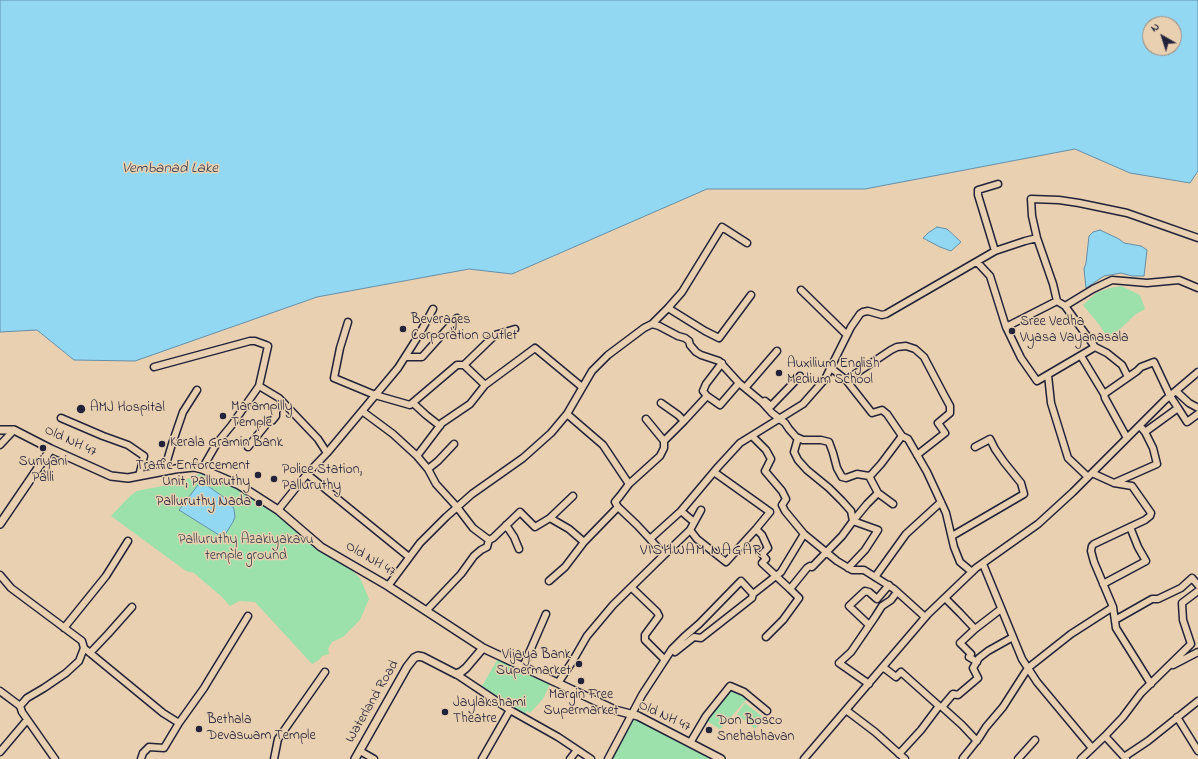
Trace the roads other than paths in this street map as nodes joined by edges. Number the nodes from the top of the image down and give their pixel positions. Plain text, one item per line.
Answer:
1 (998, 184) dead end
2 (1037, 238) junction
3 (1198, 238) edge
4 (747, 243) dead end
5 (995, 251) junction
6 (977, 262) junction
7 (1198, 288) edge
8 (801, 290) dead end
9 (751, 295) dead end
10 (1057, 301) junction
11 (1065, 306) junction
12 (433, 308) dead end
13 (668, 308) junction
14 (457, 318) dead end
15 (348, 322) dead end
16 (652, 324) junction
17 (1006, 328) junction
18 (515, 329) dead end
19 (846, 335) junction
20 (1095, 346) junction
21 (776, 351) dead end
22 (1081, 356) junction
23 (406, 357) junction
24 (722, 363) junction
25 (464, 365) junction
26 (154, 367) dead end
27 (831, 368) junction
28 (1198, 372) edge
29 (1048, 375) junction
30 (800, 376) dead end
31 (1128, 377) junction
32 (846, 380) junction
33 (739, 383) junction
34 (485, 385) junction
35 (259, 386) junction
36 (582, 387) junction
37 (746, 387) junction
38 (197, 390) dead end
39 (1176, 391) junction
40 (1104, 394) junction
41 (375, 395) junction
42 (706, 396) junction
43 (1170, 396) junction
44 (283, 402) junction
45 (413, 403) junction
46 (661, 403) dead end
47 (1178, 408) junction
48 (1198, 408) edge
49 (362, 411) junction
50 (567, 414) junction
51 (1198, 414) edge
52 (61, 418) dead end
53 (779, 419) junction
54 (646, 420) dead end
55 (684, 421) junction
56 (440, 426) junction
57 (1140, 426) junction
58 (0, 430) edge
59 (14, 430) junction
60 (1145, 432) junction
61 (752, 436) junction
62 (902, 436) junction
63 (798, 438) junction
64 (1127, 438) junction
65 (664, 441) junction
66 (454, 444) dead end
67 (0, 445) edge
68 (248, 447) dead end
69 (975, 447) dead end
70 (51, 449) junction
71 (327, 453) junction
72 (917, 455) junction
73 (417, 456) junction
74 (202, 469) junction
75 (428, 469) junction
76 (164, 471) junction
77 (714, 472) junction
78 (307, 474) junction
79 (1090, 475) junction
80 (139, 476) junction
81 (869, 476) junction
82 (1114, 483) junction
83 (629, 484) junction
84 (878, 493) junction
85 (573, 496) dead end
86 (941, 502) junction
87 (894, 504) dead end
88 (457, 507) junction
89 (618, 507) junction
90 (278, 510) junction
91 (701, 510) dead end
92 (682, 511) junction
93 (550, 518) junction
94 (694, 522) junction
95 (852, 522) junction
96 (0, 524) edge
97 (506, 525) junction
98 (1130, 527) junction
99 (756, 528) junction
100 (690, 530) junction
101 (804, 534) junction
102 (952, 536) junction
103 (650, 539) junction
104 (489, 540) junction
105 (128, 541) dead end
106 (584, 542) junction
107 (519, 549) dead end
108 (826, 552) junction
109 (664, 555) junction
110 (410, 557) junction
111 (983, 564) junction
112 (848, 568) junction
113 (972, 572) junction
114 (0, 575) edge
115 (776, 576) junction
116 (875, 577) junction
117 (549, 581) dead end
118 (1103, 584) junction
119 (889, 585) junction
120 (1198, 585) edge
121 (388, 586) junction
122 (632, 588) junction
123 (790, 589) junction
124 (1198, 591) edge
125 (897, 592) junction
126 (753, 594) junction
127 (944, 598) junction
128 (132, 607) dead end
129 (1113, 607) junction
130 (1001, 609) junction
131 (426, 610) junction
132 (546, 614) dead end
133 (248, 616) dead end
134 (925, 617) junction
135 (1115, 620) junction
136 (869, 625) junction
137 (64, 628) junction
138 (975, 629) junction
139 (766, 637) dead end
140 (1013, 637) junction
141 (84, 648) junction
142 (483, 648) junction
143 (672, 649) junction
144 (1198, 652) edge
145 (90, 653) junction
146 (665, 660) junction
147 (977, 662) junction
148 (523, 667) junction
149 (883, 667) junction
150 (1028, 668) junction
151 (1165, 670) junction
152 (325, 672) dead end
153 (456, 674) junction
154 (558, 683) junction
155 (869, 684) junction
156 (1151, 684) junction
157 (0, 691) edge
158 (1198, 701) edge
159 (20, 706) junction
160 (940, 707) junction
161 (510, 710) junction
162 (846, 710) junction
163 (767, 711) dead end
164 (632, 715) junction
165 (1177, 717) junction
166 (27, 720) junction
167 (179, 723) junction
168 (1105, 736) junction
169 (1035, 740) dead end
170 (977, 741) junction
171 (690, 743) junction
172 (1092, 748) junction
173 (360, 750) junction
174 (577, 750) junction
175 (1198, 751) edge
176 (0, 752) edge
177 (902, 757) edge
178 (1125, 758) edge
179 (55, 759) edge
180 (141, 759) edge
181 (274, 759) edge
182 (355, 759) edge
183 (374, 759) edge
184 (482, 759) edge
185 (570, 759) edge
186 (591, 759) edge
187 (608, 759) edge
188 (721, 759) edge
189 (804, 759) edge
190 (964, 759) edge
191 (1018, 759) edge
192 (1081, 759) edge

1 - 5 street
2 - 3 street
2 - 5 street
2 - 10 street
4 - 13 street
5 - 6 street
6 - 17 street
6 - 19 street
7 - 11 street
8 - 19 street
9 - 13 street
10 - 11 street
10 - 17 street
11 - 20 street
12 - 23 street
13 - 16 street
14 - 23 street
15 - 41 street
16 - 24 street
16 - 36 street
17 - 29 street
18 - 25 street
19 - 27 street
20 - 22 street
20 - 31 street
21 - 37 street
22 - 29 street
22 - 40 street
23 - 41 street
24 - 33 street
24 - 42 street
25 - 34 street
25 - 45 street
26 - 35 street
27 - 32 street
27 - 53 street
28 - 39 street
29 - 79 street
30 - 37 street
31 - 40 street
31 - 43 street
32 - 62 street
32 - 72 street
33 - 37 street
33 - 42 street
34 - 36 street
34 - 56 street
35 - 44 street
35 - 74 street
36 - 50 street
37 - 53 street
38 - 76 street
39 - 43 street
39 - 48 street
40 - 64 street
41 - 45 street
41 - 49 street
42 - 55 street
43 - 47 street
43 - 57 street
44 - 68 street
44 - 71 street
45 - 56 street
46 - 55 street
47 - 51 street
47 - 60 street
49 - 71 street
49 - 73 street
50 - 83 street
50 - 88 street
52 - 80 street
53 - 61 street
53 - 63 street
54 - 65 street
55 - 65 street
56 - 73 street
57 - 60 street
57 - 64 street
58 - 59 main road, Old NH 47
59 - 67 street
59 - 70 main road, Old NH 47
60 - 82 street
61 - 77 street
61 - 101 street
62 - 72 street
62 - 81 street
63 - 81 street
63 - 95 street
64 - 79 street
65 - 83 street
66 - 75 street
69 - 102 street
70 - 80 main road, Old NH 47
70 - 96 main road
71 - 78 street
72 - 86 street
73 - 75 street
74 - 76 main road, Old NH 47
74 - 90 main road, Old NH 47
75 - 88 street
76 - 80 main road, Old NH 47
77 - 92 street
77 - 99 street
78 - 90 street
78 - 110 street
79 - 82 street
79 - 111 street
81 - 84 street
82 - 98 street
83 - 89 street
84 - 87 street
84 - 95 street
85 - 93 street
86 - 102 street
86 - 116 street
88 - 104 street
88 - 110 street
89 - 103 street
89 - 106 street
90 - 121 main road, Old NH 47
91 - 94 street
92 - 94 street
92 - 103 street
93 - 97 street
93 - 106 street
94 - 100 street
95 - 108 street
95 - 112 street
97 - 104 street
97 - 107 street
98 - 118 street
98 - 118 street
99 - 100 street
99 - 115 street
100 - 109 street
101 - 108 street
101 - 115 street
102 - 113 street
103 - 109 street
104 - 131 street
105 - 137 street
106 - 117 street
108 - 112 street
108 - 123 street
109 - 122 street
110 - 121 street
111 - 113 street
111 - 130 street
112 - 116 street
113 - 127 street
114 - 137 street
115 - 123 street
115 - 126 street
116 - 119 street
118 - 129 street
119 - 125 street
119 - 136 street
120 - 135 street
121 - 131 main road, Old NH 47
122 - 146 street
122 - 154 street
123 - 139 street
124 - 151 street
125 - 134 street
125 - 136 street
126 - 143 street
126 - 143 street
127 - 134 street
127 - 138 street
128 - 145 street
129 - 135 street
129 - 150 street
130 - 138 street
130 - 140 street
131 - 142 main road, Old NH 47
132 - 148 street
133 - 167 street
134 - 149 street
135 - 156 street
136 - 155 street
137 - 141 street
138 - 147 street
140 - 147 street
140 - 150 street
141 - 145 street
141 - 159 street
142 - 148 main road, Old NH 47
142 - 153 main road
143 - 146 street
144 - 151 street
145 - 167 street
146 - 164 street
147 - 160 street
148 - 154 main road, Old NH 47
149 - 155 street
149 - 160 street
150 - 170 street
150 - 172 street
151 - 156 street
152 - 181 street
153 - 161 street
153 - 173 main road, Waterland Road
154 - 164 main road, Old NH 47
155 - 162 street
156 - 168 street
157 - 159 street
158 - 165 street
159 - 166 street
160 - 170 street
160 - 177 street
161 - 174 street
161 - 184 street
162 - 177 street
162 - 189 street
163 - 171 street
164 - 171 main road, Old NH 47
164 - 187 street
165 - 175 street
165 - 178 street
166 - 176 street
166 - 179 street
167 - 180 street
168 - 172 street
168 - 178 street
169 - 191 street
170 - 190 street
171 - 188 main road, Old NH 47
172 - 192 street
173 - 182 main road, Waterland Road
173 - 183 street
174 - 185 street
174 - 186 street

